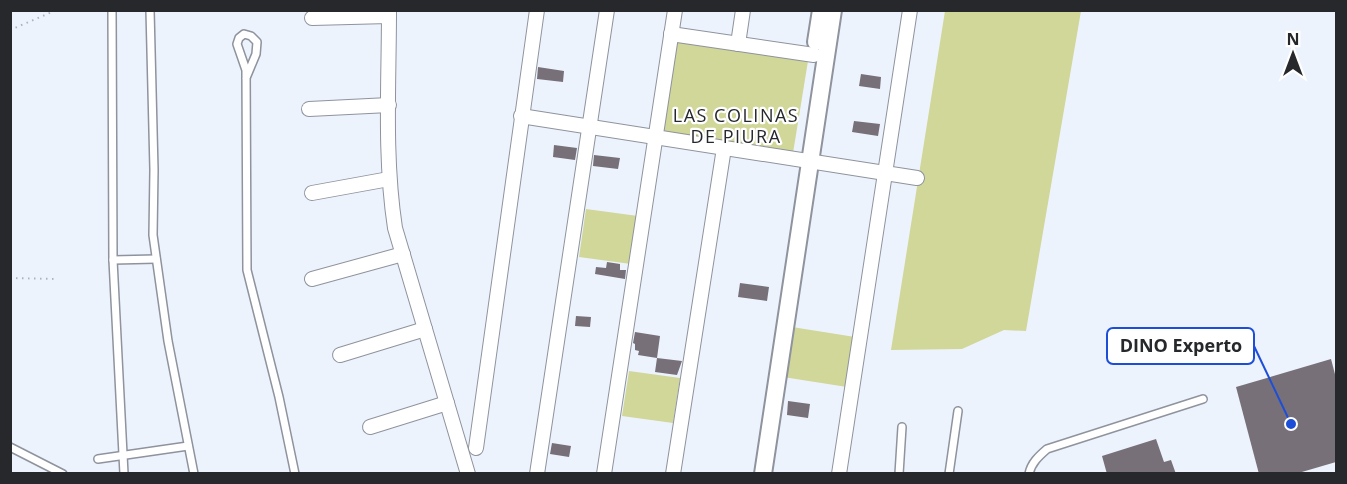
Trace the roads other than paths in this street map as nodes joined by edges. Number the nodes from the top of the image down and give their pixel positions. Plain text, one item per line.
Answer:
1 (112, 10) edge
2 (150, 10) edge
3 (537, 10) edge
4 (607, 10) edge
5 (675, 10) edge
6 (743, 10) edge
7 (821, 10) edge
8 (832, 10) edge
9 (910, 10) edge
10 (389, 14) edge
11 (312, 18) dead end
12 (672, 34) junction
13 (738, 44) junction
14 (814, 55) junction
15 (246, 78) junction
16 (389, 105) junction
17 (309, 109) dead end
18 (521, 116) junction
19 (589, 127) junction
20 (655, 137) junction
21 (724, 148) junction
22 (805, 160) junction
23 (886, 173) junction
24 (917, 178) dead end
25 (389, 179) junction
26 (312, 193) dead end
27 (403, 254) junction
28 (156, 259) junction
29 (113, 260) junction
30 (312, 279) dead end
31 (425, 329) junction
32 (340, 355) dead end
33 (1203, 399) dead end
34 (447, 403) junction
35 (958, 411) dead end
36 (370, 427) dead end
37 (902, 427) dead end
38 (188, 446) junction
39 (10, 447) edge
40 (476, 448) dead end
41 (123, 456) junction
42 (98, 459) dead end
43 (63, 474) edge
44 (124, 474) edge
45 (194, 474) edge
46 (295, 474) edge
47 (468, 474) edge
48 (537, 474) edge
49 (604, 474) edge
50 (672, 474) edge
51 (754, 474) edge
52 (763, 474) edge
53 (839, 474) edge
54 (899, 474) edge
55 (949, 474) edge
56 (1029, 474) edge

1 - 29 lane
2 - 28 lane
3 - 18 street
4 - 19 street
5 - 12 street
6 - 13 street
7 - 14 street
8 - 22 street
9 - 23 street
10 - 11 street
10 - 16 street
12 - 13 street
12 - 20 street
13 - 14 street
14 - 22 street
15 - 15 lane
15 - 46 lane
16 - 17 street
16 - 25 street
18 - 19 street
18 - 40 street
19 - 20 street
19 - 48 street
20 - 21 street
20 - 49 street
21 - 22 street
21 - 50 street
22 - 23 street
22 - 51 street
22 - 52 street
23 - 24 street
23 - 53 street
25 - 26 street
25 - 27 street
27 - 30 street
27 - 31 street
28 - 29 lane
28 - 38 lane
29 - 41 lane
31 - 32 street
31 - 34 street
33 - 56 lane
34 - 36 street
34 - 47 street
35 - 55 lane
37 - 54 lane
38 - 41 lane
38 - 45 lane
39 - 43 lane
41 - 42 lane
41 - 44 lane

